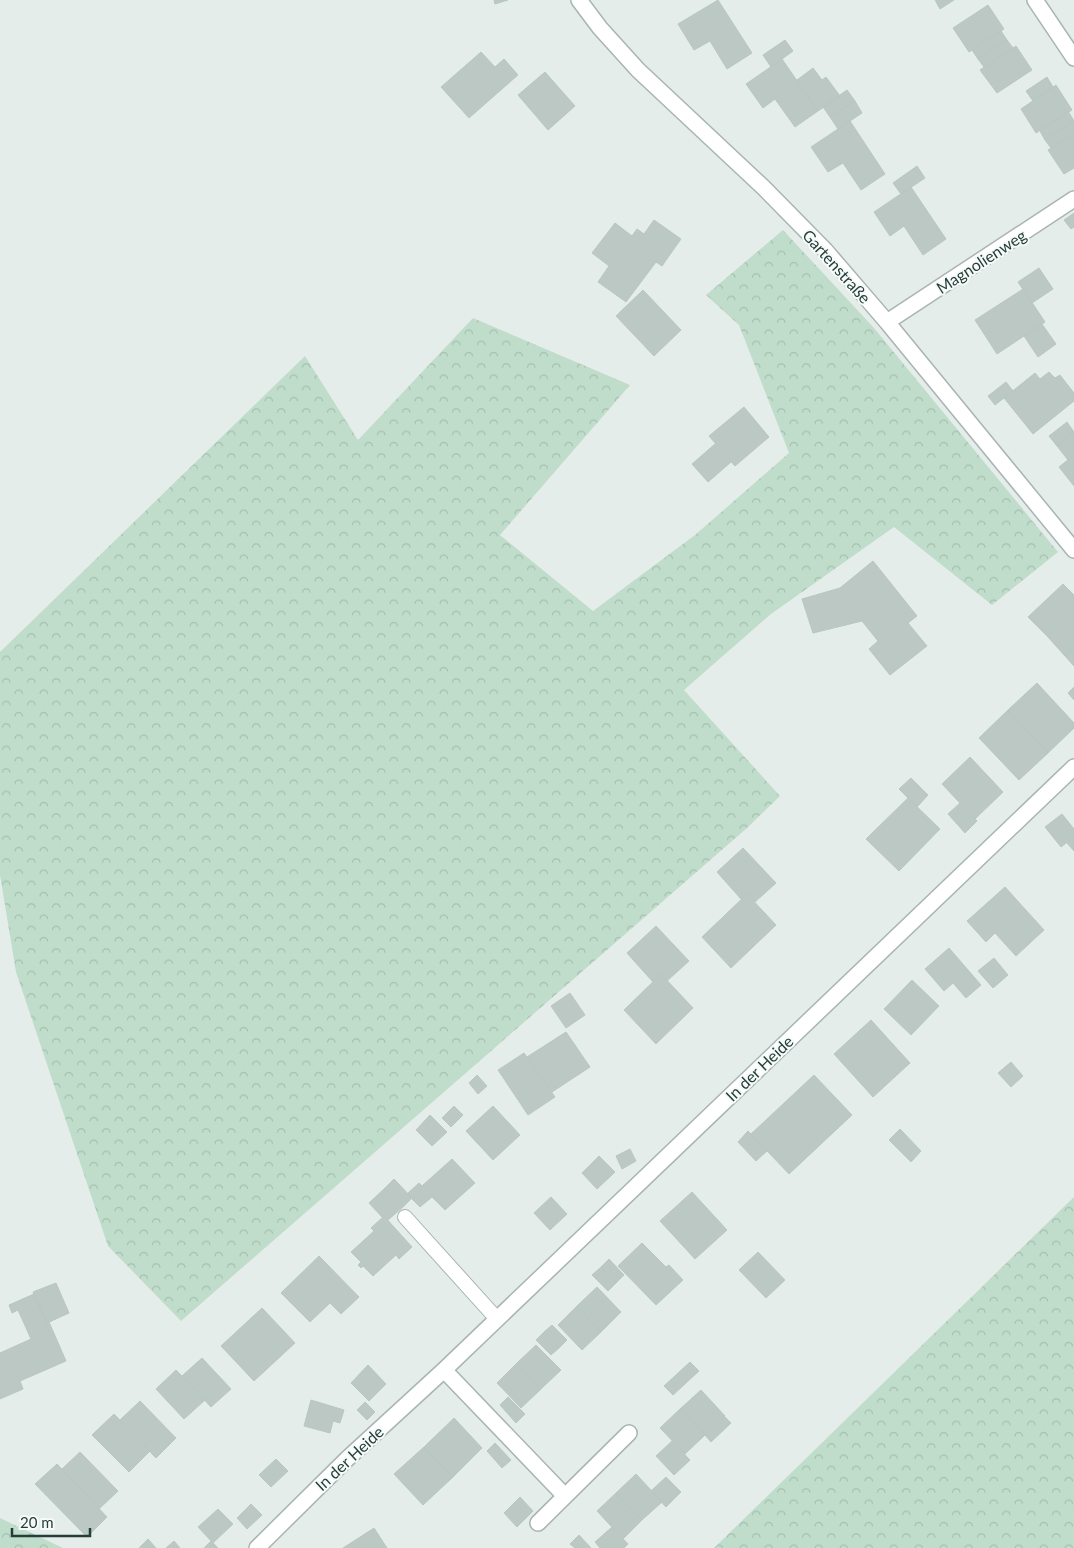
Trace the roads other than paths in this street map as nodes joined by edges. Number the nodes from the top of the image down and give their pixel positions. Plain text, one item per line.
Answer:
1 (579, 0) edge
2 (1035, 0) edge
3 (1074, 58) edge
4 (1074, 199) edge
5 (887, 322) junction
6 (1074, 550) edge
7 (1074, 767) edge
8 (405, 1217) dead end
9 (497, 1319) junction
10 (444, 1370) junction
11 (629, 1433) dead end
12 (564, 1496) junction
13 (538, 1523) dead end
14 (257, 1548) edge

1 - 5 street, Gartenstraße
2 - 3 street
4 - 5 street, Magnolienweg
5 - 6 street, Gartenstraße
7 - 9 street, In der Heide
8 - 9 lane
9 - 10 street, In der Heide
10 - 12 street
10 - 14 street, In der Heide
11 - 12 street
12 - 13 street

